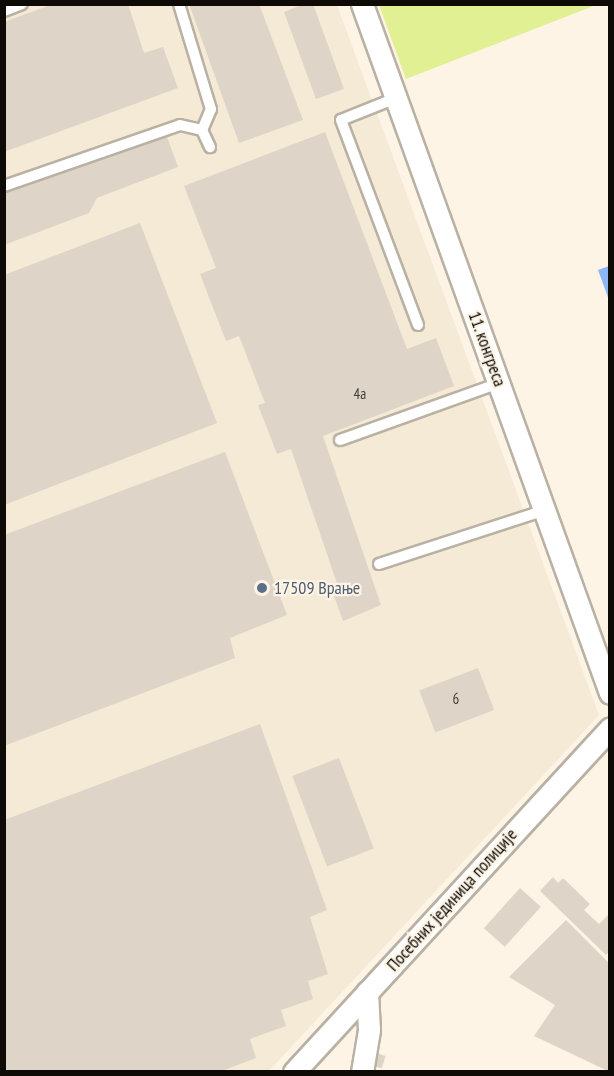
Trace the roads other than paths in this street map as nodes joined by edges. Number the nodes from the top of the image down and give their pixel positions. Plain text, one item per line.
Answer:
1 (22, 4) edge
2 (179, 4) edge
3 (362, 4) edge
4 (4, 11) edge
5 (396, 98) junction
6 (202, 130) junction
7 (210, 147) dead end
8 (4, 186) edge
9 (418, 325) dead end
10 (499, 383) junction
11 (340, 440) dead end
12 (545, 510) junction
13 (379, 564) dead end
14 (609, 693) edge
15 (609, 728) edge
16 (367, 992) junction
17 (294, 1071) edge
18 (362, 1071) edge

1 - 4 lane
2 - 6 lane
3 - 5 street, 11. конгреса
5 - 9 lane
5 - 10 street, 11. конгреса
6 - 7 lane
6 - 8 lane
10 - 11 lane
10 - 12 street, 11. конгреса
12 - 13 lane
12 - 14 street, 11. конгреса
15 - 16 street, Посебних јединица полиције
16 - 17 street, Посебних јединица полиције
16 - 18 street

